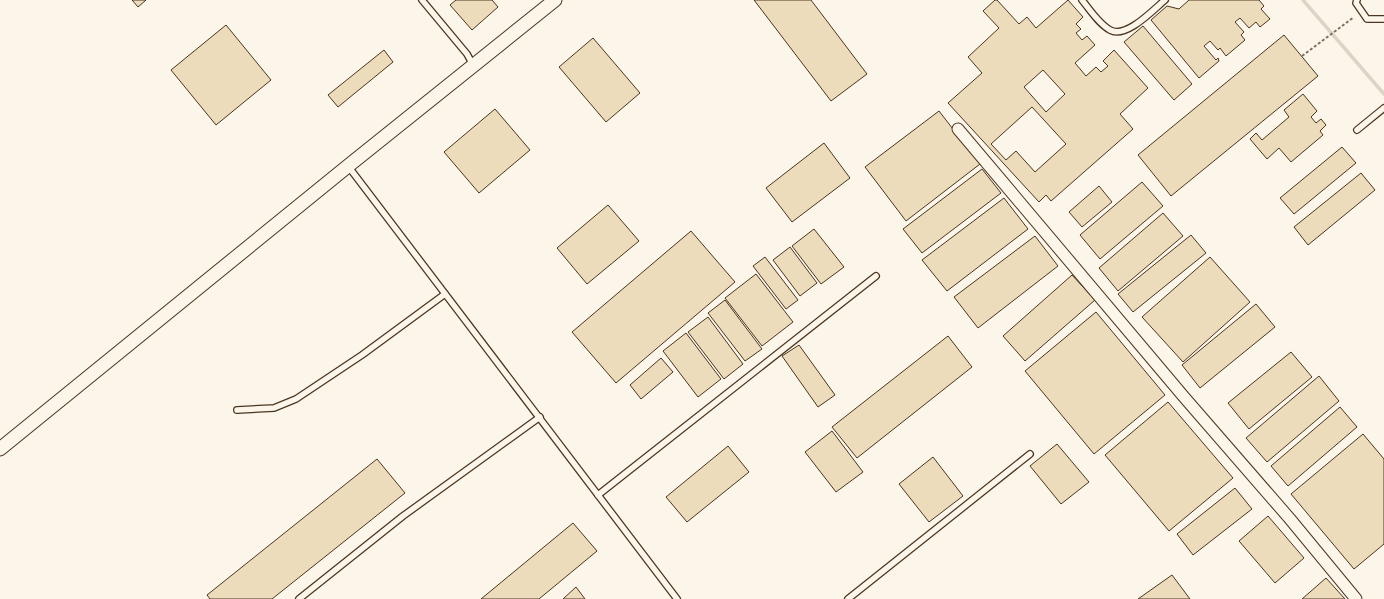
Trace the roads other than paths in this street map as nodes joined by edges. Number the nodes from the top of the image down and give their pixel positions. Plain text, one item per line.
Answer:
1 (422, 0) edge
2 (555, 0) edge
3 (1082, 0) edge
4 (1165, 0) edge
5 (1357, 0) edge
6 (1384, 19) edge
7 (473, 66) junction
8 (1384, 108) edge
9 (958, 129) dead end
10 (1357, 130) dead end
11 (348, 166) junction
12 (876, 276) dead end
13 (445, 294) junction
14 (237, 410) dead end
15 (540, 418) junction
16 (0, 449) edge
17 (1030, 454) dead end
18 (598, 495) junction
19 (299, 599) edge
20 (677, 599) edge
21 (848, 599) edge
22 (1356, 599) edge

1 - 7 lane
2 - 7 street
3 - 4 lane
5 - 6 lane
7 - 11 street
8 - 10 lane
9 - 22 street
11 - 13 lane
11 - 16 street
12 - 18 lane
13 - 14 lane
13 - 15 lane
15 - 18 lane
15 - 19 lane
17 - 21 lane
18 - 20 lane

